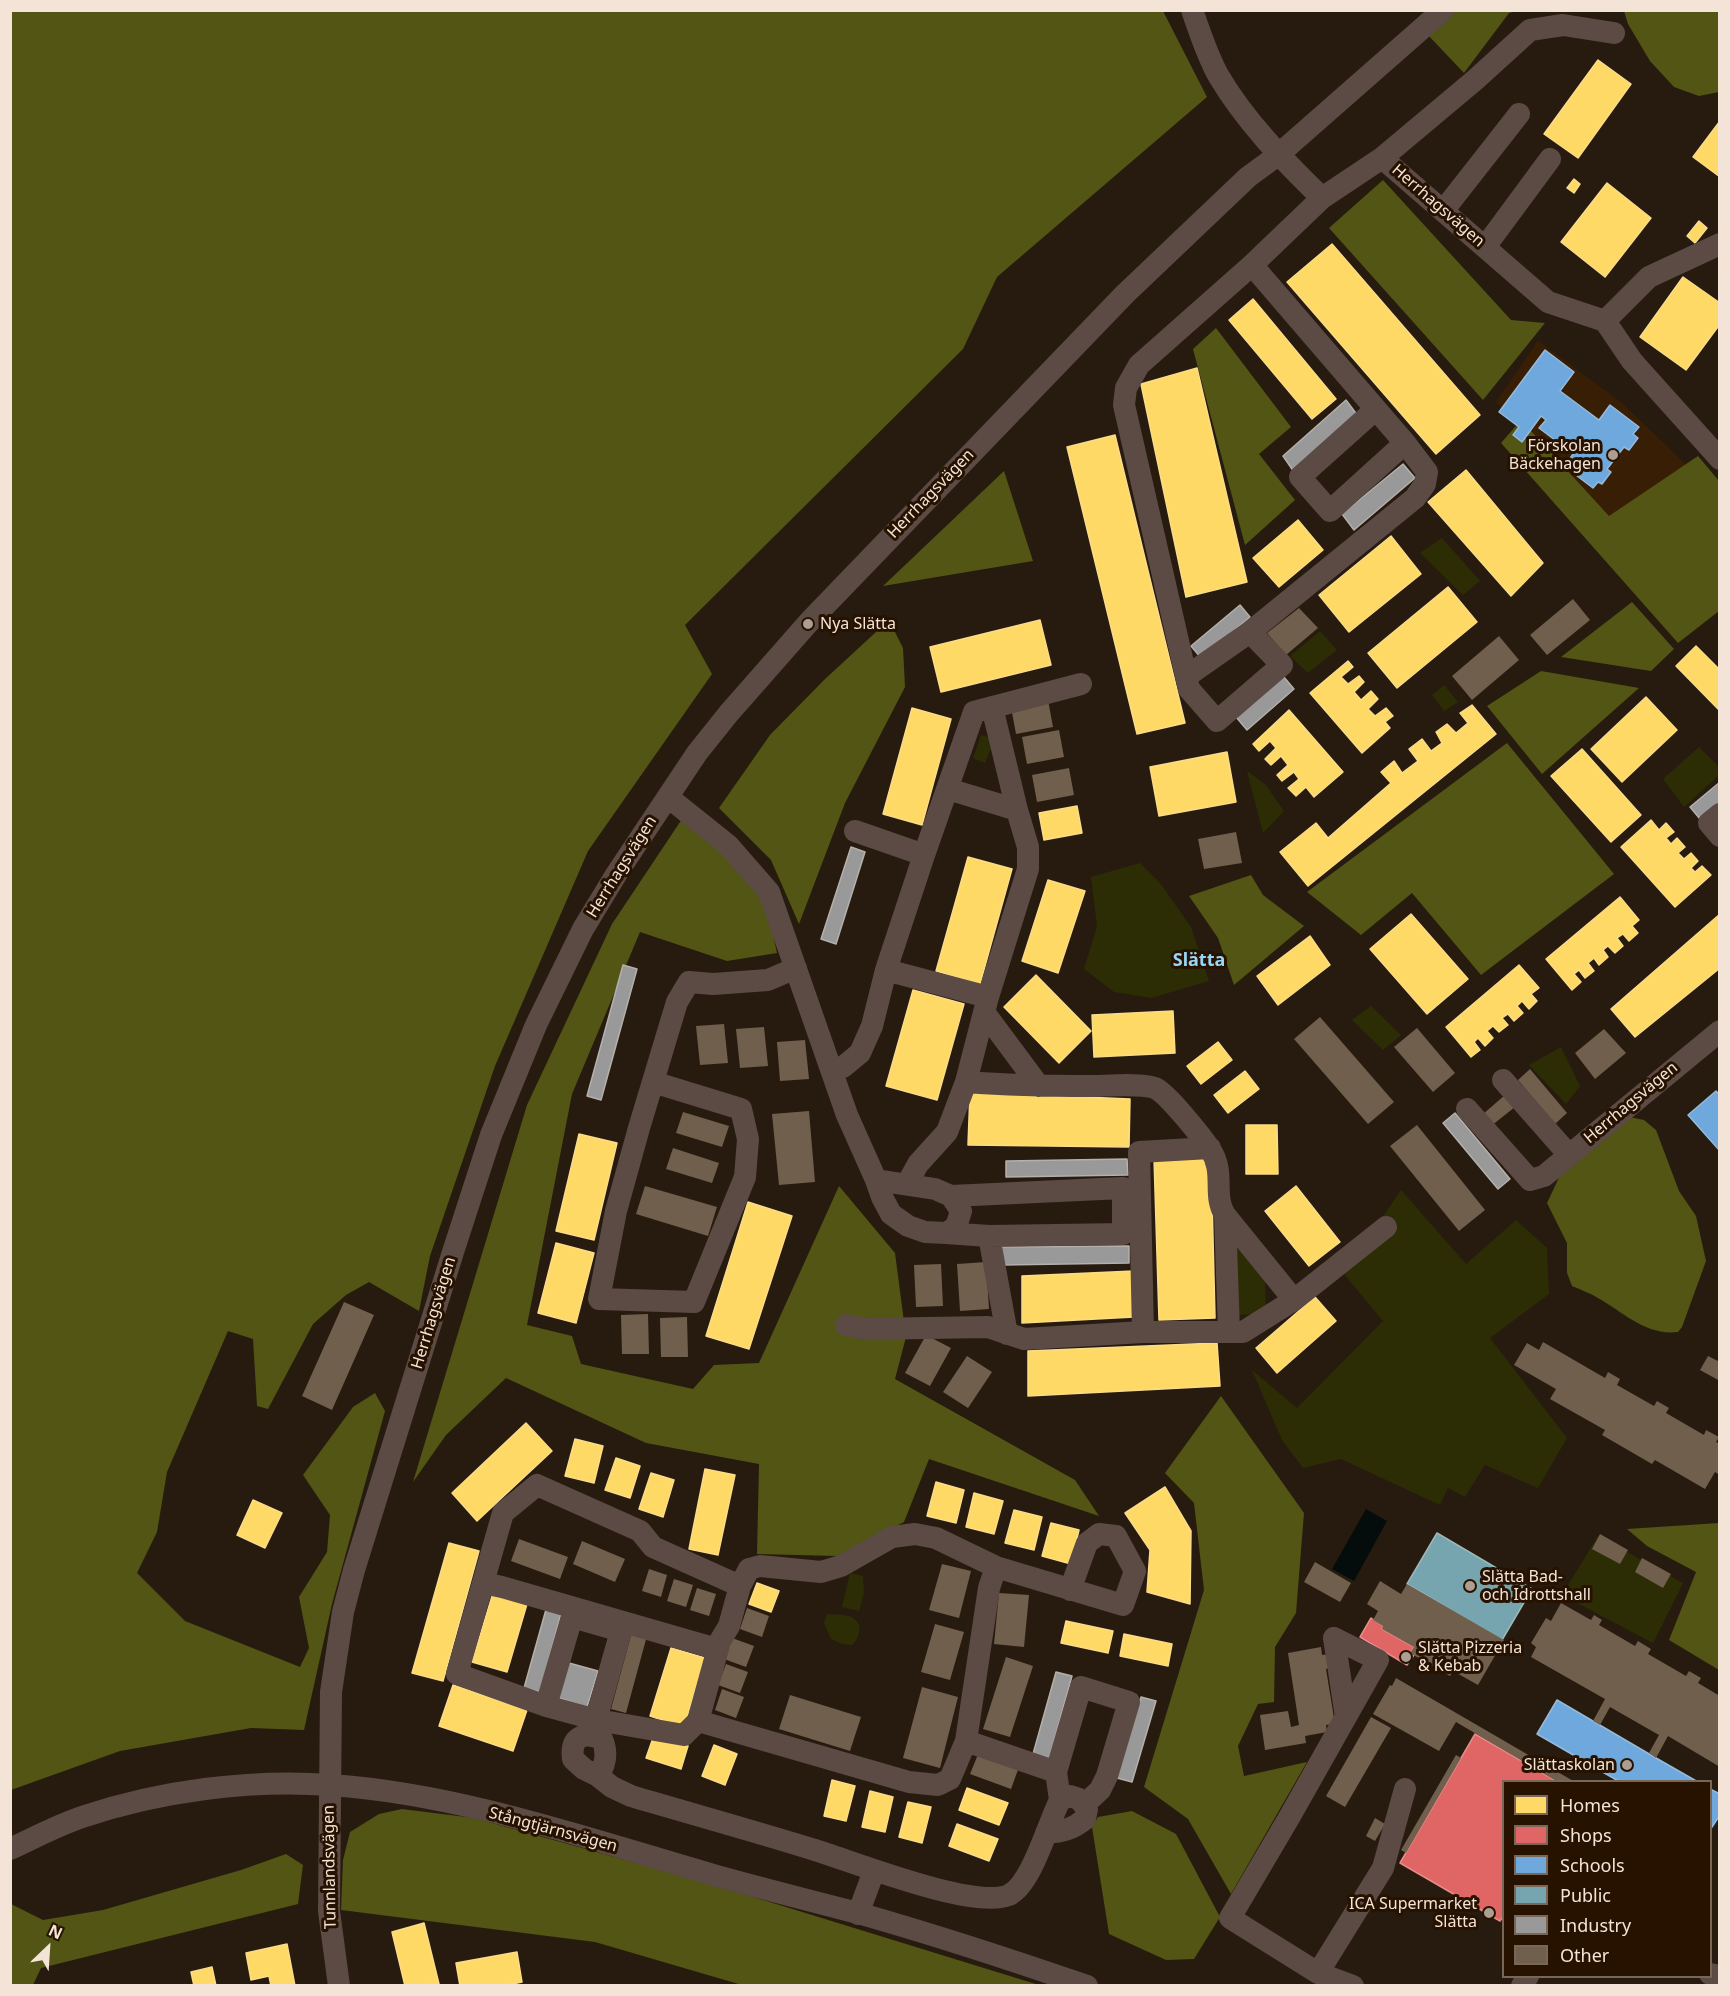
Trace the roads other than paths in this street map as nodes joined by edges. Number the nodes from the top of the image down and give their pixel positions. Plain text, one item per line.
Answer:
1 (1192, 10) edge
2 (1443, 10) edge
3 (1614, 33) dead end
4 (1519, 114) dead end
5 (1278, 154) junction
6 (1382, 158) junction
7 (1550, 159) dead end
8 (1322, 198) junction
9 (1443, 211) junction
10 (1719, 244) edge
11 (1485, 247) junction
12 (1252, 265) junction
13 (1605, 321) junction
14 (1376, 409) junction
15 (1405, 443) junction
16 (1719, 459) edge
17 (1250, 632) junction
18 (1188, 682) junction
19 (1081, 684) dead end
20 (992, 707) junction
21 (948, 789) junction
22 (668, 797) junction
23 (1017, 810) junction
24 (1719, 814) edge
25 (855, 831) dead end
26 (1719, 836) edge
27 (924, 855) junction
28 (796, 968) junction
29 (886, 970) junction
30 (986, 1005) junction
31 (1719, 1031) edge
32 (832, 1069) junction
33 (1503, 1080) dead end
34 (653, 1082) junction
35 (966, 1082) junction
36 (1039, 1086) junction
37 (1467, 1109) dead end
38 (1210, 1148) junction
39 (1569, 1155) junction
40 (876, 1180) junction
41 (908, 1184) junction
42 (951, 1196) junction
43 (1225, 1215) junction
44 (1386, 1227) dead end
45 (946, 1233) junction
46 (988, 1236) junction
47 (1294, 1300) junction
48 (846, 1325) dead end
49 (1143, 1332) junction
50 (1229, 1332) junction
51 (1007, 1334) junction
52 (996, 1567) junction
53 (483, 1583) junction
54 (740, 1586) junction
55 (1070, 1590) dead end
56 (717, 1649) junction
57 (546, 1706) junction
58 (1346, 1717) dead end
59 (698, 1721) junction
60 (594, 1728) junction
61 (966, 1741) junction
62 (1056, 1772) junction
63 (591, 1773) junction
64 (329, 1785) junction
65 (1405, 1789) dead end
66 (1060, 1800) junction
67 (1084, 1805) junction
68 (1046, 1833) junction
69 (10, 1849) edge
70 (874, 1871) junction
71 (858, 1914) junction
72 (1318, 1973) junction
73 (339, 1986) edge
74 (1087, 1986) edge
75 (1353, 1986) edge

1 - 5 street
2 - 5 street, Herrhagsvägen
3 - 6 street
4 - 9 street
5 - 8 street
5 - 22 street, Herrhagsvägen
6 - 8 street, Herrhagsvägen
6 - 9 street, Herrhagsvägen
7 - 11 street
8 - 12 street, Herrhagsvägen
9 - 11 street, Herrhagsvägen
10 - 13 street
11 - 13 street, Herrhagsvägen
12 - 14 street
12 - 18 street, Herrhagsvägen
13 - 16 street
14 - 15 street
14 - 15 street
15 - 17 street
17 - 18 street
17 - 18 street
19 - 20 street
20 - 21 street
20 - 23 street
21 - 23 street
21 - 27 street
22 - 28 street
22 - 64 street, Herrhagsvägen
23 - 30 street
24 - 26 street
25 - 27 street
27 - 29 street
28 - 32 street
28 - 34 street
29 - 30 street
29 - 32 street
30 - 35 street
30 - 36 street
31 - 39 street, Herrhagsvägen
32 - 40 street
33 - 39 street
34 - 34 street
35 - 36 street
35 - 41 street
36 - 38 street
37 - 39 street, Herrhagsvägen
38 - 43 street
38 - 49 street
40 - 41 street
40 - 45 street
41 - 42 street
42 - 45 street
42 - 46 street
43 - 47 street
43 - 50 street
44 - 47 street
45 - 46 street
46 - 51 street
47 - 50 street
48 - 51 street
49 - 50 street
49 - 51 street
52 - 54 street
52 - 55 street
52 - 61 street
53 - 54 street
53 - 56 street
53 - 57 street
54 - 56 street
56 - 59 street
57 - 60 street
57 - 60 street
58 - 72 street
59 - 60 street
59 - 61 street
60 - 63 street
60 - 63 street
61 - 62 street
62 - 66 street
62 - 67 street
63 - 70 street
64 - 69 street, Stångtjärnsvägen
64 - 71 street, Stångtjärnsvägen
64 - 73 street, Tunnlandsvägen
65 - 72 street
66 - 67 street
66 - 68 street
67 - 68 street
68 - 70 street
70 - 71 street
71 - 74 street, Stångtjärnsvägen
72 - 75 street

